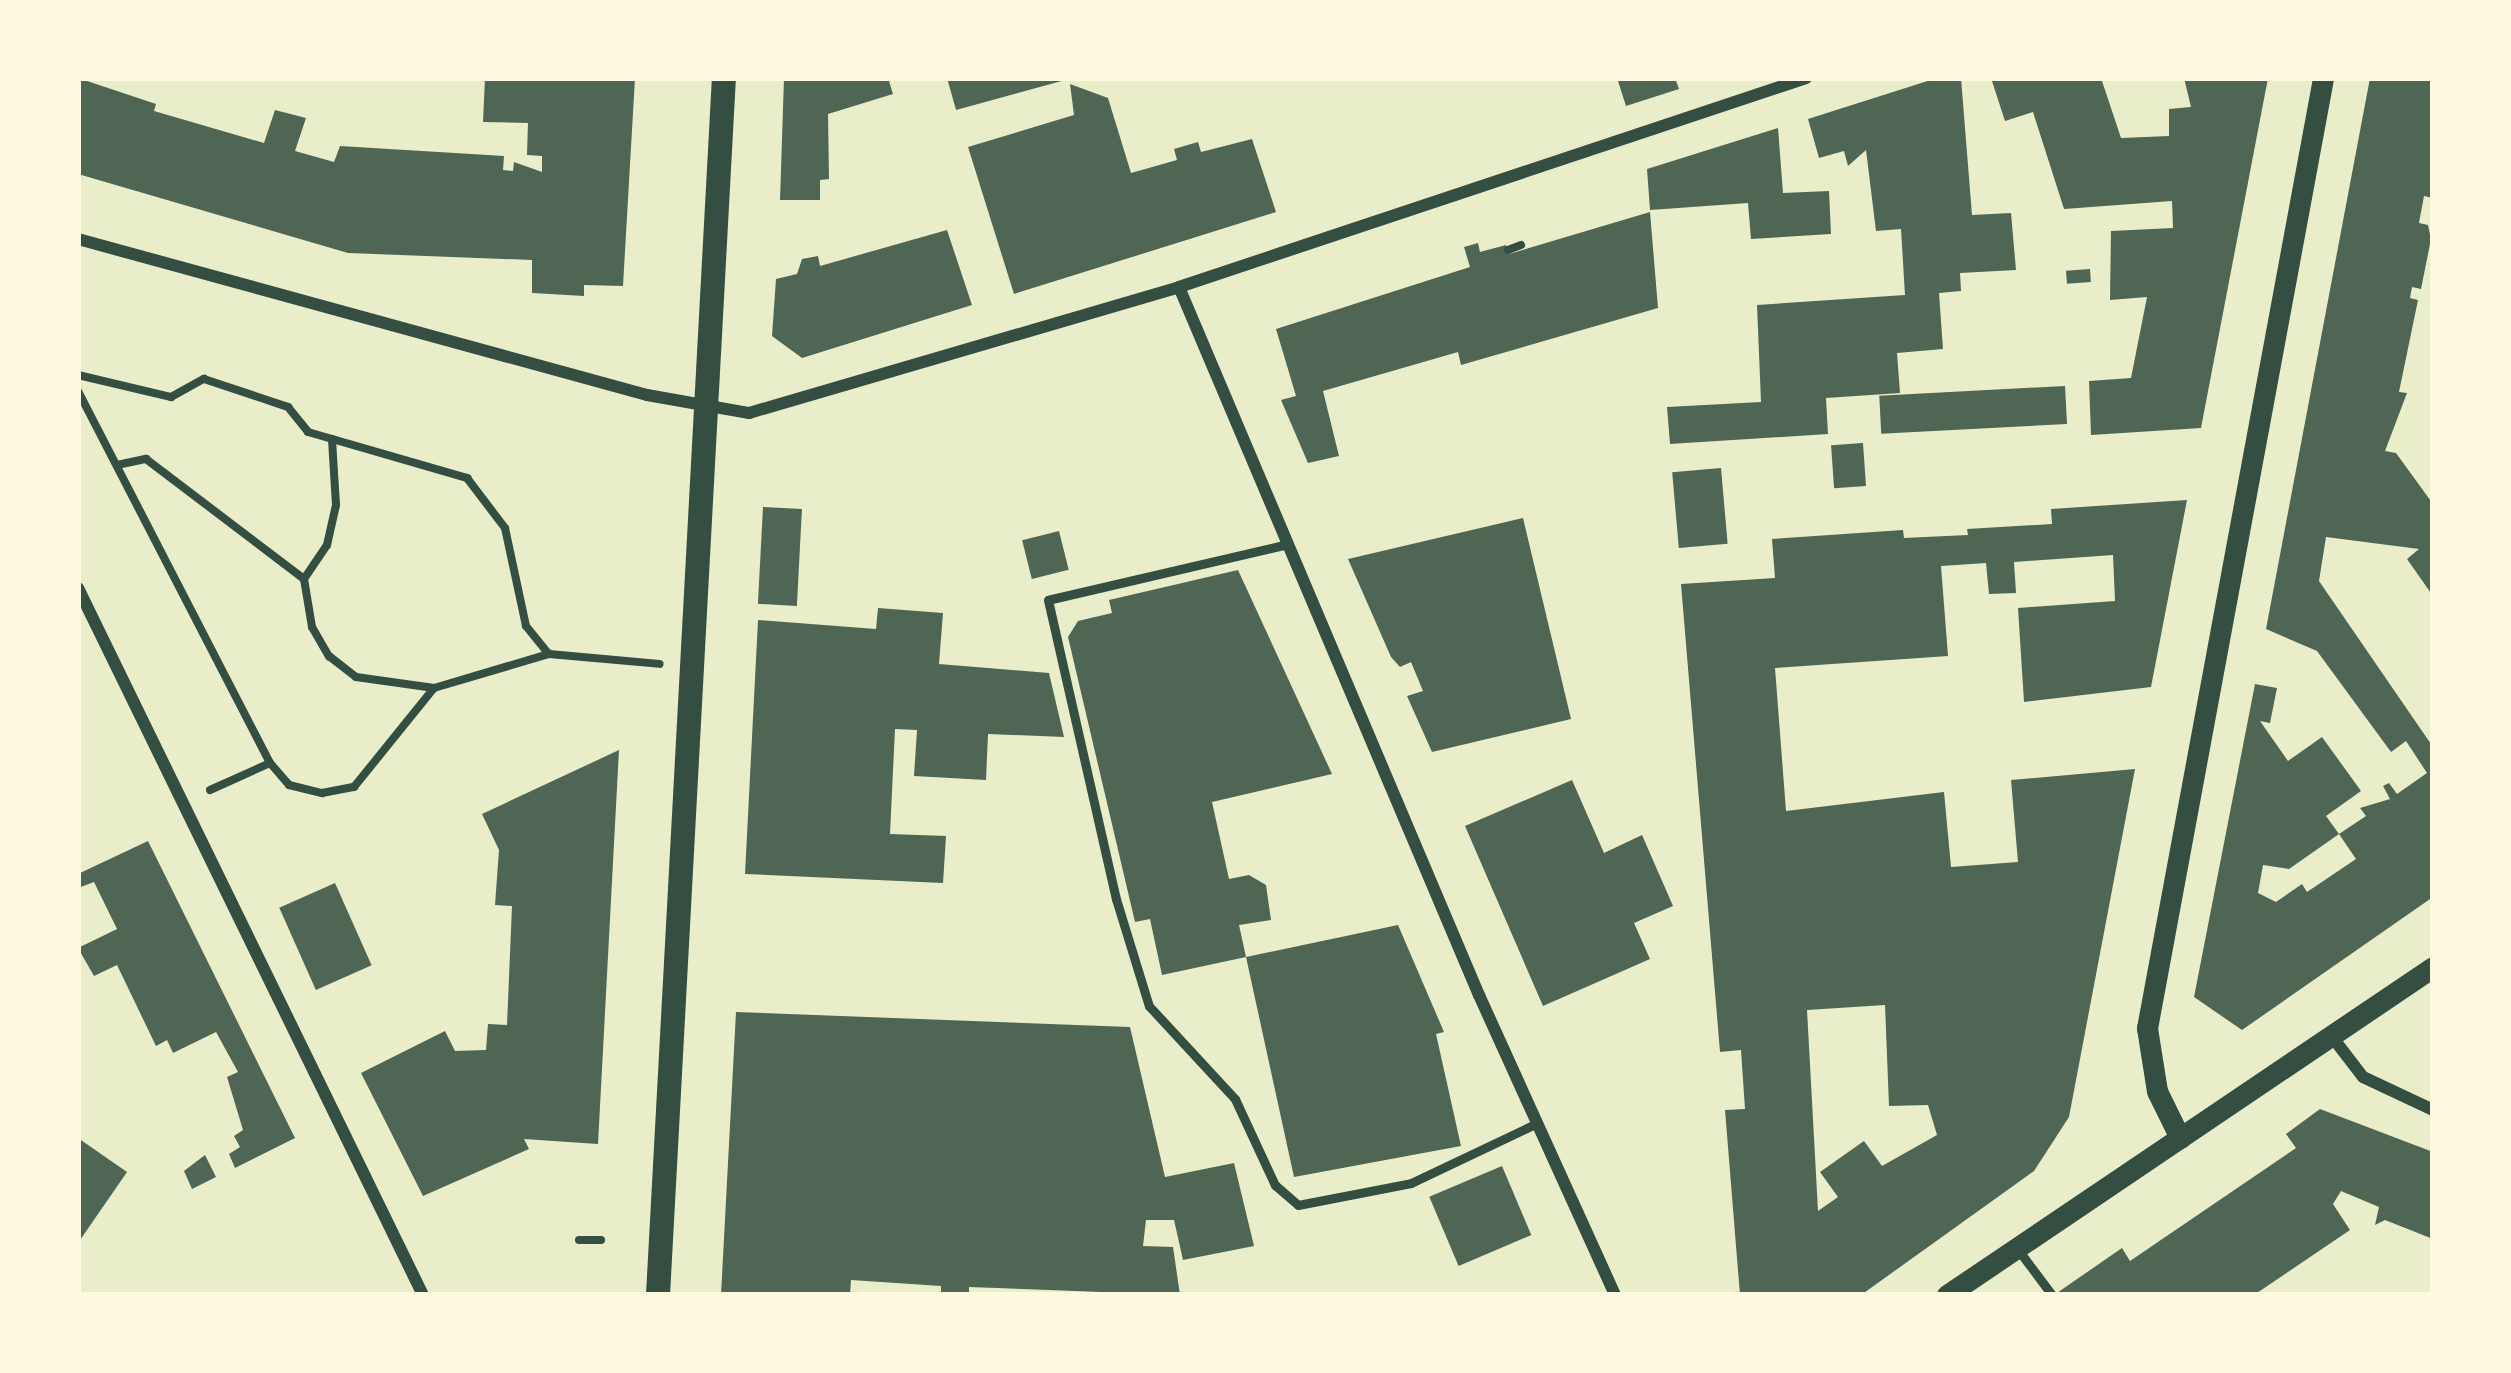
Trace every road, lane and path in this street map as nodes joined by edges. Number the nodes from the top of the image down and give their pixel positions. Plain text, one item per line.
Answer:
1 (724, 78) edge
2 (1806, 78) edge
3 (2323, 78) edge
4 (78, 239) edge
5 (1521, 245) dead end
6 (1508, 250) dead end
7 (1179, 287) junction
8 (78, 375) edge
9 (78, 391) edge
10 (705, 408) junction
11 (332, 439) junction
12 (118, 465) junction
13 (1288, 544) junction
14 (304, 579) junction
15 (78, 589) edge
16 (549, 654) junction
17 (692, 668) junction
18 (434, 688) junction
19 (270, 764) junction
20 (181, 803) junction
21 (2433, 968) edge
22 (2333, 1038) junction
23 (2433, 1110) edge
24 (1535, 1124) junction
25 (2180, 1138) junction
26 (579, 1240) dead end
27 (601, 1240) dead end
28 (2016, 1247) junction
29 (423, 1295) edge
30 (658, 1295) edge
31 (1616, 1295) edge
32 (1947, 1295) edge
33 (2052, 1295) edge

1 - 10 main road
2 - 7 street
3 - 25 street
4 - 10 street
5 - 6 path
7 - 10 street
7 - 13 street
8 - 11 path
9 - 12 path
10 - 17 main road
11 - 14 path
11 - 16 path
12 - 14 path
12 - 19 path
13 - 24 street
13 - 24 lane
14 - 18 path
15 - 20 street
16 - 17 path
16 - 18 path
17 - 30 main road
18 - 19 path
19 - 20 path
20 - 29 street
21 - 22 street
22 - 23 street
22 - 25 street
24 - 31 street
25 - 28 street
26 - 27 path
28 - 32 street
28 - 33 lane

